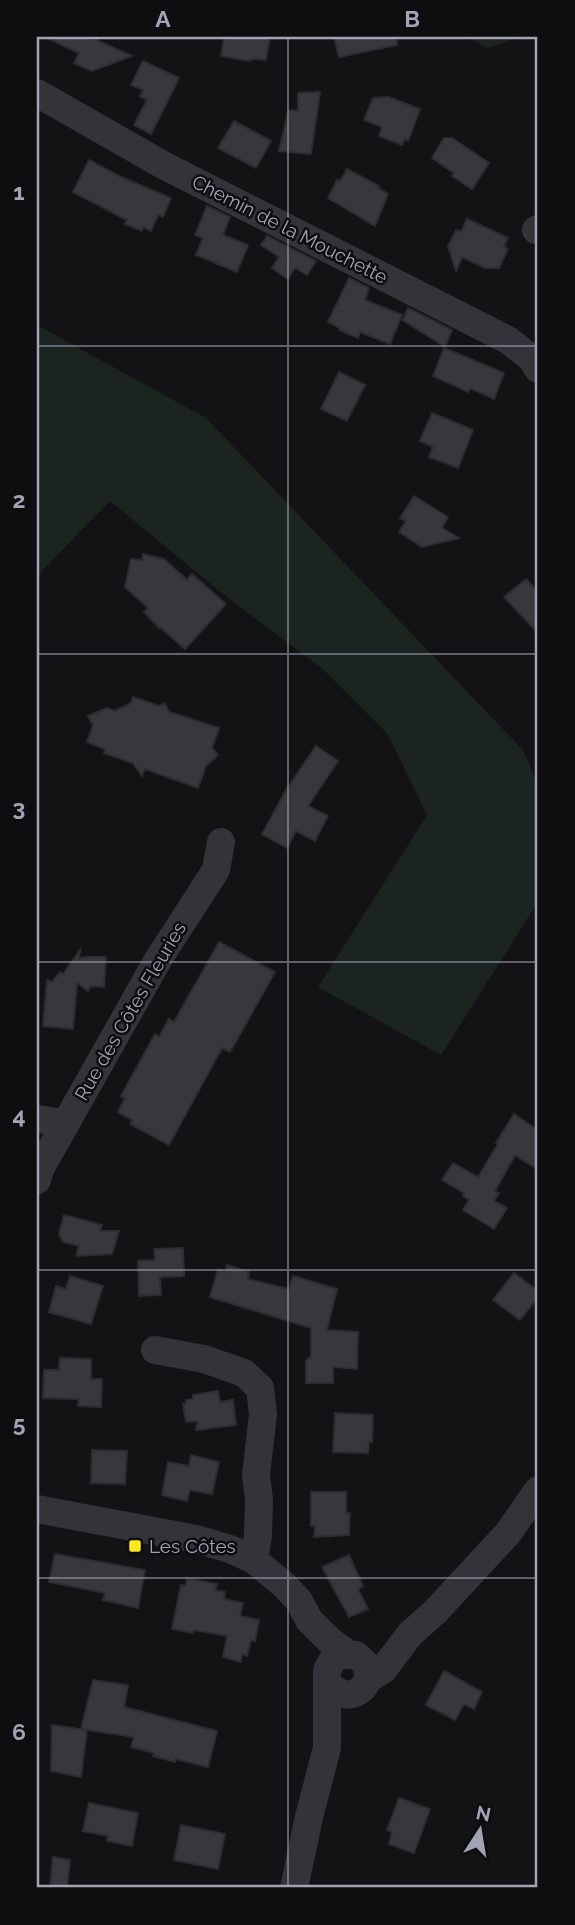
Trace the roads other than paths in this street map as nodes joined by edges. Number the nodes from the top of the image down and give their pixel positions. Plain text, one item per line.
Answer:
1 (37, 93) edge
2 (538, 369) edge
3 (221, 842) dead end
4 (37, 1119) edge
5 (65, 1123) junction
6 (37, 1180) edge
7 (155, 1350) dead end
8 (538, 1490) edge
9 (37, 1509) edge
10 (254, 1560) junction
11 (309, 1620) junction
12 (357, 1670) junction
13 (328, 1680) junction
14 (327, 1748) junction
15 (294, 1888) edge

1 - 2 street, Chemin de la Mouchette
3 - 5 street, Rue des Côtes Fleuries
4 - 5 street
5 - 6 street, Rue des Côtes Fleuries
7 - 10 street
8 - 12 street
9 - 10 street
10 - 11 street
11 - 12 street
11 - 13 street
12 - 13 street
12 - 14 street
13 - 14 street
14 - 15 street

